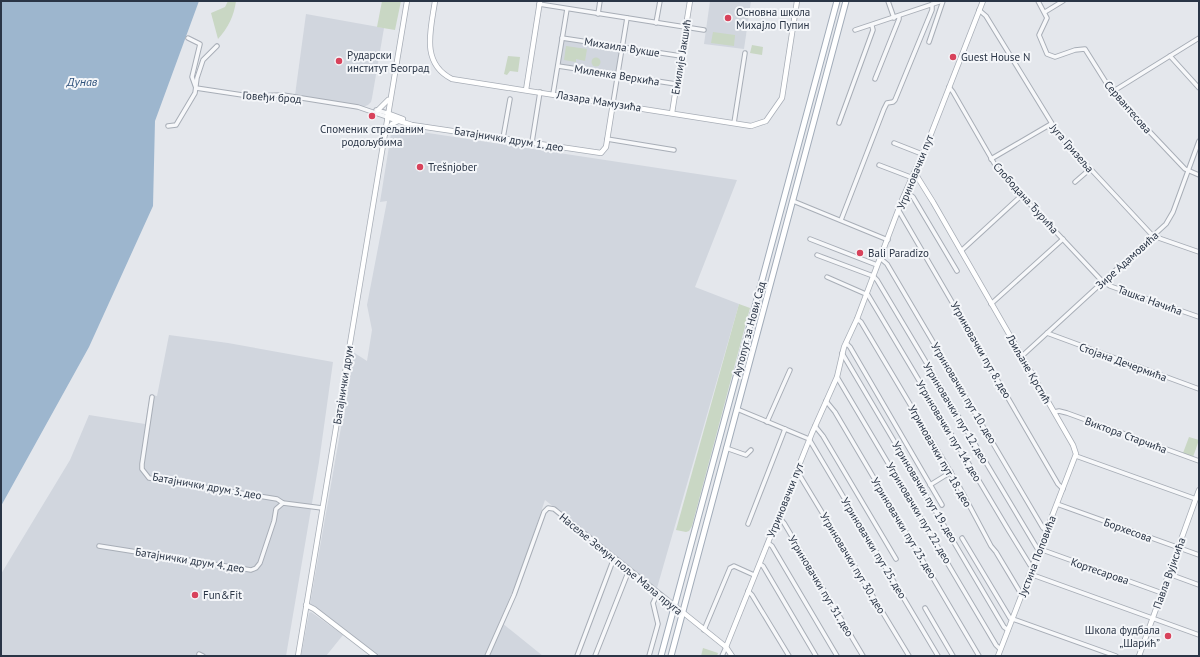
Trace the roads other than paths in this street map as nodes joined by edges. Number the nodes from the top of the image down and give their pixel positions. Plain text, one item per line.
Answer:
1 (406, 1) edge
2 (435, 1) edge
3 (600, 1) edge
4 (660, 1) edge
5 (690, 1) edge
6 (797, 1) edge
7 (837, 1) edge
8 (846, 1) edge
9 (888, 1) edge
10 (942, 1) edge
11 (983, 1) edge
12 (1038, 1) edge
13 (1063, 1) edge
14 (539, 3) edge
15 (932, 4) junction
16 (567, 8) junction
17 (979, 10) junction
18 (1045, 12) junction
19 (598, 14) junction
20 (899, 16) junction
21 (627, 18) junction
22 (894, 18) junction
23 (656, 23) junction
24 (872, 26) junction
25 (686, 27) junction
26 (704, 30) dead end
27 (854, 30) dead end
28 (188, 38) dead end
29 (562, 38) junction
30 (1199, 38) edge
31 (929, 42) dead end
32 (217, 46) dead end
33 (622, 47) junction
34 (745, 53) dead end
35 (681, 56) junction
36 (1170, 56) junction
37 (558, 66) junction
38 (618, 75) junction
39 (875, 80) dead end
40 (676, 84) junction
41 (949, 87) junction
42 (196, 88) junction
43 (1199, 88) edge
44 (526, 90) junction
45 (540, 92) junction
46 (1112, 92) junction
47 (553, 94) junction
48 (510, 98) dead end
49 (389, 99) junction
50 (613, 103) junction
51 (371, 110) junction
52 (378, 110) junction
53 (672, 112) junction
54 (387, 115) junction
55 (397, 119) junction
56 (734, 123) junction
57 (838, 123) dead end
58 (1051, 124) junction
59 (168, 126) dead end
60 (384, 135) junction
61 (503, 138) junction
62 (607, 139) junction
63 (1199, 141) edge
64 (532, 142) junction
65 (894, 143) dead end
66 (674, 150) dead end
67 (922, 154) junction
68 (991, 159) junction
69 (879, 165) dead end
70 (1090, 169) junction
71 (1187, 171) junction
72 (1199, 175) edge
73 (914, 176) junction
74 (1075, 182) dead end
75 (906, 192) junction
76 (1022, 195) junction
77 (793, 201) junction
78 (899, 211) junction
79 (841, 220) junction
80 (1153, 236) junction
81 (810, 239) dead end
82 (1063, 239) junction
83 (888, 240) junction
84 (962, 251) junction
85 (1199, 252) edge
86 (817, 255) dead end
87 (880, 258) junction
88 (877, 265) junction
89 (957, 271) dead end
90 (873, 276) junction
91 (827, 277) dead end
92 (1102, 281) junction
93 (867, 294) junction
94 (991, 304) junction
95 (1199, 317) edge
96 (857, 319) junction
97 (1047, 333) junction
98 (846, 343) junction
99 (842, 353) junction
100 (1022, 356) junction
101 (790, 370) dead end
102 (837, 377) junction
103 (1199, 390) edge
104 (152, 397) dead end
105 (826, 401) junction
106 (737, 409) junction
107 (1054, 412) junction
108 (768, 422) junction
109 (815, 426) junction
110 (785, 429) junction
111 (809, 439) junction
112 (726, 448) junction
113 (751, 450) dead end
114 (1076, 456) junction
115 (1199, 461) edge
116 (797, 471) junction
117 (951, 472) junction
118 (930, 485) junction
119 (1063, 488) junction
120 (1199, 490) edge
121 (1196, 499) junction
122 (283, 503) junction
123 (1057, 504) junction
124 (942, 505) dead end
125 (1194, 505) junction
126 (1199, 507) edge
127 (322, 508) junction
128 (779, 517) junction
129 (748, 524) dead end
130 (1047, 530) junction
131 (962, 538) dead end
132 (768, 543) junction
133 (99, 546) dead end
134 (1178, 548) junction
135 (1039, 550) junction
136 (1199, 555) edge
137 (614, 558) junction
138 (896, 559) dead end
139 (760, 564) junction
140 (1032, 567) junction
141 (629, 570) junction
142 (1030, 574) junction
143 (1169, 574) junction
144 (754, 575) junction
145 (1199, 585) edge
146 (748, 591) junction
147 (658, 593) junction
148 (1023, 593) junction
149 (1162, 593) junction
150 (306, 605) junction
151 (675, 606) junction
152 (925, 608) dead end
153 (682, 613) junction
154 (1153, 618) junction
155 (1013, 619) junction
156 (704, 630) junction
157 (1008, 630) junction
158 (1199, 635) edge
159 (726, 647) junction
160 (1000, 649) junction
161 (298, 656) edge
162 (374, 656) edge
163 (487, 656) edge
164 (577, 656) edge
165 (595, 656) edge
166 (649, 656) edge
167 (661, 656) edge
168 (670, 656) edge
169 (722, 656) edge
170 (732, 656) edge
171 (789, 656) edge
172 (816, 656) edge
173 (837, 656) edge
174 (863, 656) edge
175 (909, 656) edge
176 (938, 656) edge
177 (953, 656) edge
178 (979, 656) edge
179 (998, 656) edge
180 (1116, 656) edge
181 (1139, 656) edge

1 - 49 street, Батајнички друм
2 - 44 street, Лазара Мамузића
3 - 19 street
4 - 23 street
5 - 25 street, Емилије Јакшић
6 - 56 street, Лазара Мамузића
7 - 151 main road, Аутопут за Нови Сад
8 - 77 main road, Аутопут за Нови Сад
9 - 22 street
10 - 15 street
10 - 31 street
11 - 17 street, Угриновачки пут
12 - 18 street
13 - 18 street
14 - 16 street
14 - 44 street
15 - 20 street
15 - 79 street
16 - 19 street
16 - 29 street
17 - 41 street, Угриновачки пут
17 - 58 street, Југа Гризеља
18 - 46 street, Сервантесова
19 - 21 street
20 - 22 street
20 - 39 street
21 - 23 street
21 - 33 street
22 - 24 street
23 - 25 street
24 - 27 street
24 - 57 street
25 - 26 street
25 - 35 street, Емилије Јакшић
28 - 42 street
29 - 33 street, Михаила Вукше
29 - 37 street
30 - 36 street
32 - 42 street
33 - 35 street, Михаила Вукше
33 - 38 street
34 - 56 street
35 - 40 street, Емилије Јакшић
36 - 43 street
36 - 46 street
37 - 38 street, Миленка Веркића
37 - 47 street
38 - 40 street, Миленка Веркића
38 - 50 street
40 - 53 street, Емилије Јакшић
41 - 67 street, Угриновачки пут
41 - 68 street, Слободана Ђурића
42 - 51 street, Говеђи брод
42 - 59 street
44 - 45 street, Лазара Мамузића
45 - 47 street, Лазара Мамузића
45 - 64 street
46 - 71 street, Сервантесова
47 - 50 street, Лазара Мамузића
48 - 61 street
49 - 52 street
49 - 54 street, Батајнички друм
49 - 55 street
50 - 53 street, Лазара Мамузића
50 - 62 street
51 - 52 street
51 - 54 street
52 - 54 street
53 - 56 street, Лазара Мамузића
54 - 55 street, Батајнички друм 1. део
54 - 60 street, Батајнички друм
55 - 60 street
55 - 61 street, Батајнички друм 1. део
58 - 68 street
58 - 70 street, Југа Гризеља
60 - 127 street, Батајнички друм
61 - 64 street, Батајнички друм 1. део
62 - 64 street, Батајнички друм 1. део
62 - 66 street
63 - 71 street, Зире Адамовића
65 - 67 street
67 - 73 street, Угриновачки пут
68 - 76 street, Слободана Ђурића
69 - 73 street
70 - 74 street
70 - 80 street, Југа Гризеља
71 - 72 street, Сервантесова
71 - 80 street, Зире Адамовића
73 - 75 street, Угриновачки пут
73 - 84 street, Љиљане Крстић
75 - 78 street, Угриновачки пут
75 - 89 street
76 - 82 street, Слободана Ђурића
76 - 84 street
77 - 79 street
77 - 106 main road, Аутопут за Нови Сад
78 - 83 street, Угриновачки пут
78 - 119 street, Угриновачки пут 8. део
79 - 83 street
80 - 85 street
80 - 92 street, Зире Адамовића
81 - 88 street
82 - 92 street, Слободана Ђурића
82 - 94 street
83 - 87 street, Угриновачки пут
84 - 94 street, Љиљане Крстић
86 - 90 street
87 - 88 street, Угриновачки пут
87 - 130 street, Угриновачки пут 10. део
88 - 90 street, Угриновачки пут
90 - 93 street, Угриновачки пут
90 - 135 street, Угриновачки пут 12. део
91 - 93 street
92 - 95 street, Ташка Начића
92 - 97 street, Зире Адамовића
93 - 96 street, Угриновачки пут
93 - 140 street, Угриновачки пут 14. део
94 - 100 street, Љиљане Крстић
96 - 98 street, Угриновачки пут
96 - 117 street, Угриновачки пут 18. део
97 - 100 street, Зире Адамовића
97 - 103 street, Стојана Дечермића
98 - 99 street, Угриновачки пут
98 - 118 street
99 - 102 street, Угриновачки пут
99 - 157 street, Угриновачки пут 19. део
100 - 107 street, Љиљане Крстић
101 - 108 street
102 - 105 street, Угриновачки пут
102 - 160 street, Угриновачки пут 22. део
104 - 122 street, Батајнички друм 3. део
105 - 109 street, Угриновачки пут
105 - 178 street, Угриновачки пут 23. део
106 - 108 street
106 - 112 main road, Аутопут за Нови Сад
107 - 114 street, Љиљане Крстић
107 - 115 street, Виктора Старчића
108 - 110 street
109 - 111 street, Угриновачки пут
109 - 138 street
110 - 111 street
110 - 129 street
111 - 116 street, Угриновачки пут
111 - 176 street, Угриновачки пут 25. део
112 - 113 street
112 - 153 main road, Аутопут за Нови Сад
114 - 119 street, Јустина Поповића
114 - 121 street
116 - 128 street, Угриновачки пут
116 - 175 street, Угриновачки пут 30. део
117 - 118 street
117 - 148 street, Угриновачки пут 18. део
118 - 124 street
119 - 123 street, Јустина Поповића
120 - 121 street, Павла Вујисића
121 - 125 street, Павла Вујисића
122 - 127 street, Батајнички друм 3. део
122 - 133 street, Батајнички друм 4. део
123 - 130 street, Јустина Поповића
123 - 134 street, Борхесова
125 - 126 street
125 - 134 street, Павла Вујисића
127 - 150 street, Батајнички друм
128 - 132 street, Угриновачки пут
128 - 174 street, Угриновачки пут 31. део
130 - 135 street, Јустина Поповића
131 - 155 street
132 - 139 street, Угриновачки пут
132 - 173 street
134 - 136 street, Борхесова
134 - 143 street, Павла Вујисића
135 - 140 street, Јустина Поповића
135 - 149 street, Кортесарова
137 - 141 street, Насеље Земун поље Мала пруга
137 - 163 street, Насеље Земун поље Мала пруга
137 - 164 street
139 - 144 street, Угриновачки пут
139 - 172 street
140 - 142 street, Јустина Поповића
141 - 147 street, Насеље Земун поље Мала пруга
141 - 165 street
142 - 148 street, Јустина Поповића
142 - 154 street
143 - 145 street
143 - 149 street, Павла Вујисића
144 - 146 street, Угриновачки пут
144 - 156 street
146 - 159 street, Угриновачки пут
146 - 171 street
147 - 151 street, Насеље Земун поље Мала пруга
147 - 166 street
148 - 155 street, Јустина Поповића
149 - 154 street, Павла Вујисића
150 - 161 street, Батајнички друм
150 - 162 street
151 - 153 street, Насеље Земун поље Мала пруга
151 - 167 main road, Аутопут за Нови Сад
152 - 177 street
153 - 156 street, Насеље Земун поље Мала пруга
153 - 168 main road, Аутопут за Нови Сад
154 - 158 street
154 - 181 street, Павла Вујисића
155 - 157 street, Јустина Поповића
155 - 180 street
156 - 159 street, Насеље Земун поље Мала пруга
157 - 160 street, Јустина Поповића
159 - 169 street, Угриновачки пут
159 - 170 street, Насеље Земун поље Мала пруга
160 - 179 street, Јустина Поповића

